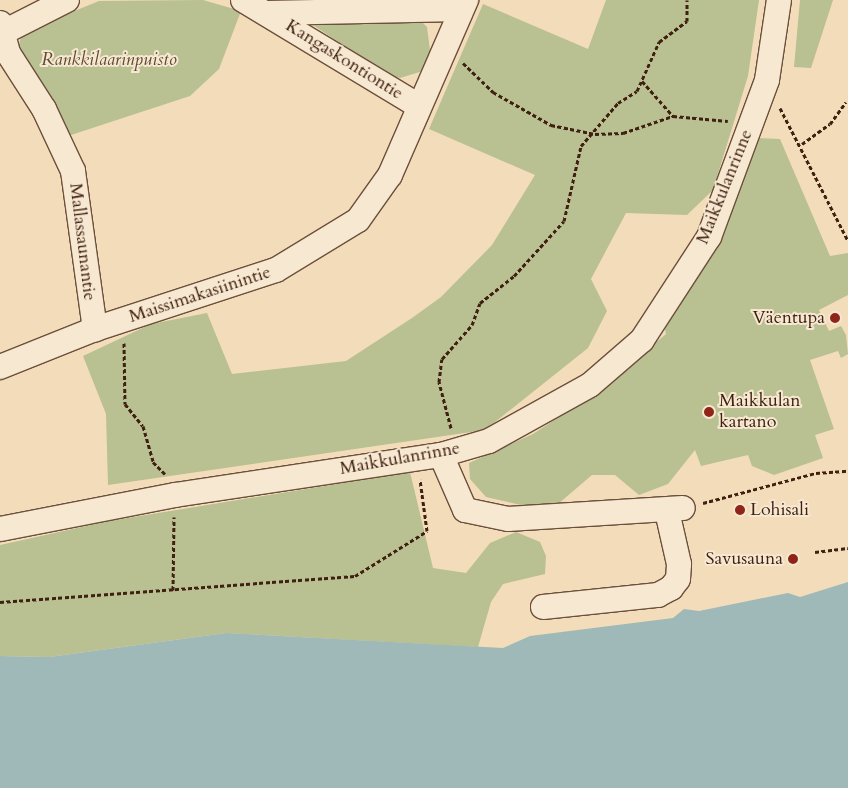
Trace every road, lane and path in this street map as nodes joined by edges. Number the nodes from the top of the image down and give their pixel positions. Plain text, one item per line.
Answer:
1 (66, 0) edge
2 (243, 0) edge
3 (687, 0) edge
4 (780, 0) edge
5 (463, 4) edge
6 (268, 13) junction
7 (1, 30) edge
8 (446, 45) junction
9 (642, 81) junction
10 (846, 102) dead end
11 (419, 106) junction
12 (673, 116) junction
13 (751, 124) junction
14 (595, 134) junction
15 (792, 134) dead end
16 (802, 144) junction
17 (848, 241) edge
18 (124, 320) junction
19 (95, 329) junction
20 (0, 367) edge
21 (441, 455) junction
22 (417, 459) junction
23 (848, 472) edge
24 (175, 495) junction
25 (675, 510) junction
26 (0, 529) edge
27 (848, 548) edge
28 (815, 552) dead end
29 (173, 590) junction
30 (0, 602) edge
31 (543, 607) dead end

1 - 7 street
2 - 6 street, Kangaskontiontie
3 - 9 path
4 - 13 street, Maikkulanrinne
5 - 6 street, Kangaskontiontie
5 - 8 street, Maissimakasiinintie
6 - 11 street, Kangaskontiontie
7 - 19 street, Mallassaunantie
8 - 11 street, Maissimakasiinintie
8 - 14 path
9 - 12 path
9 - 14 path
10 - 16 path
11 - 18 street, Maissimakasiinintie
12 - 13 path
12 - 14 path
13 - 21 street, Maikkulanrinne
14 - 21 path
15 - 16 path
16 - 17 path
18 - 19 street, Maissimakasiinintie
18 - 24 path
19 - 20 street, Maissimakasiinintie
21 - 22 street, Maikkulanrinne
21 - 25 street
22 - 24 street, Maikkulanrinne
22 - 29 path
23 - 25 path
24 - 26 street, Maikkulanrinne
24 - 29 path
25 - 31 street
27 - 28 path
29 - 30 path

